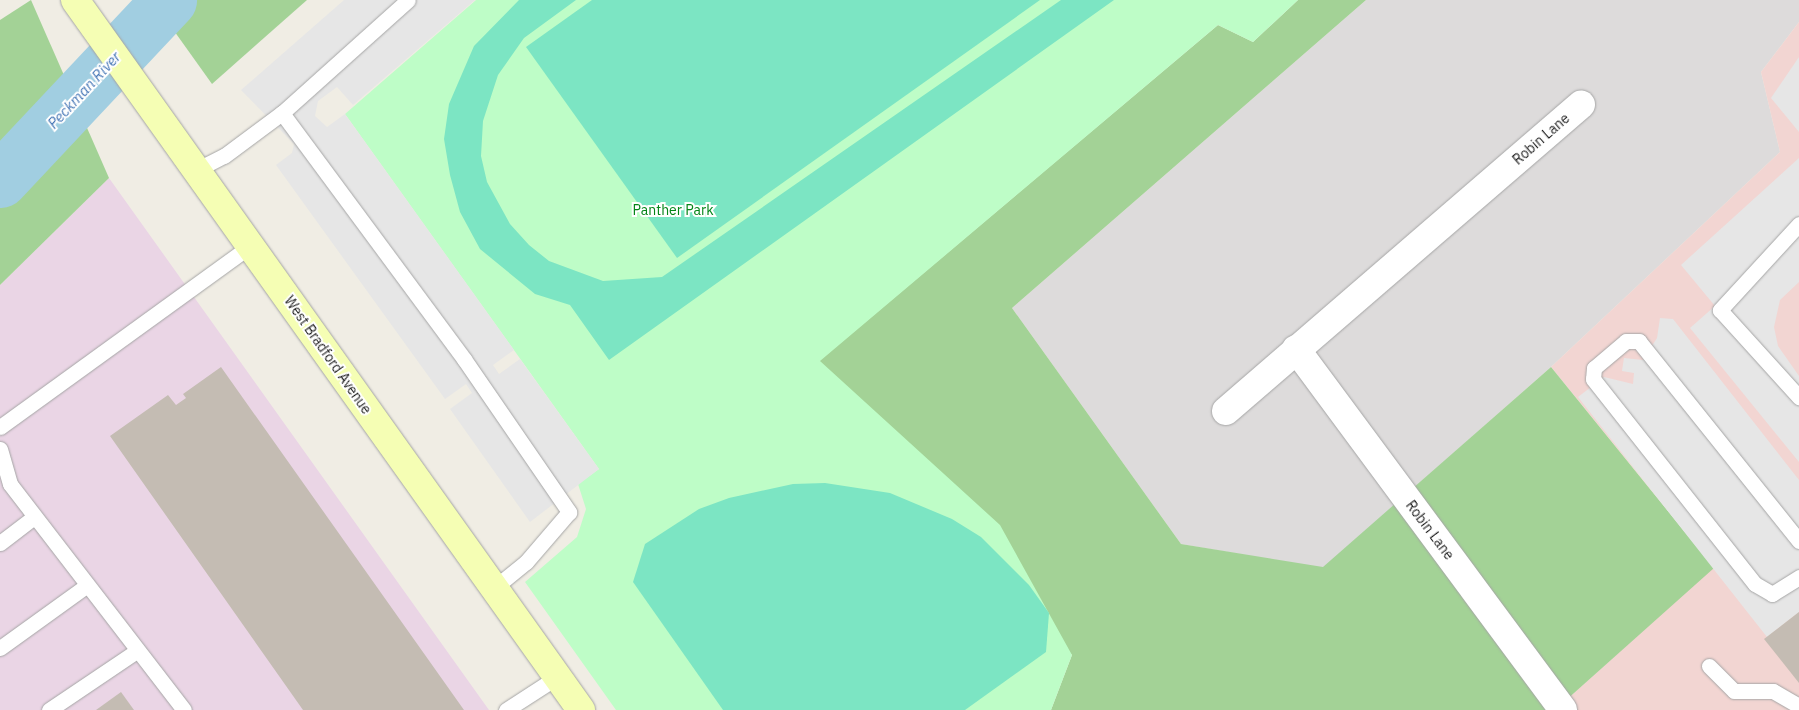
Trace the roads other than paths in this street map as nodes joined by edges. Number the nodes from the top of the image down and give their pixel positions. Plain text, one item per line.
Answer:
1 (75, 0) edge
2 (408, 0) edge
3 (1581, 105) dead end
4 (282, 113) junction
5 (196, 170) junction
6 (1799, 224) edge
7 (250, 246) junction
8 (1296, 349) junction
9 (1799, 397) edge
10 (1226, 411) dead end
11 (0, 427) edge
12 (0, 449) edge
13 (34, 517) junction
14 (1799, 541) edge
15 (0, 542) edge
16 (1799, 578) edge
17 (86, 586) junction
18 (494, 588) junction
19 (0, 648) edge
20 (136, 652) junction
21 (1708, 666) dead end
22 (558, 676) junction
23 (1799, 706) edge
24 (49, 710) edge
25 (184, 710) edge
26 (506, 710) edge
27 (581, 710) edge
28 (1564, 710) edge

1 - 5 street, West Bradford Avenue
2 - 4 lane
3 - 8 street, Robin Lane
4 - 5 lane
4 - 18 lane
5 - 7 street, West Bradford Avenue
6 - 9 lane
7 - 11 lane
7 - 18 street, West Bradford Avenue
8 - 10 street, Robin Lane
8 - 28 street, Robin Lane
12 - 13 lane
13 - 15 lane
13 - 17 lane
14 - 16 lane
17 - 19 lane
17 - 20 lane
18 - 22 street, West Bradford Avenue
20 - 24 lane
20 - 25 lane
21 - 23 lane
22 - 26 lane
22 - 27 street, West Bradford Avenue

